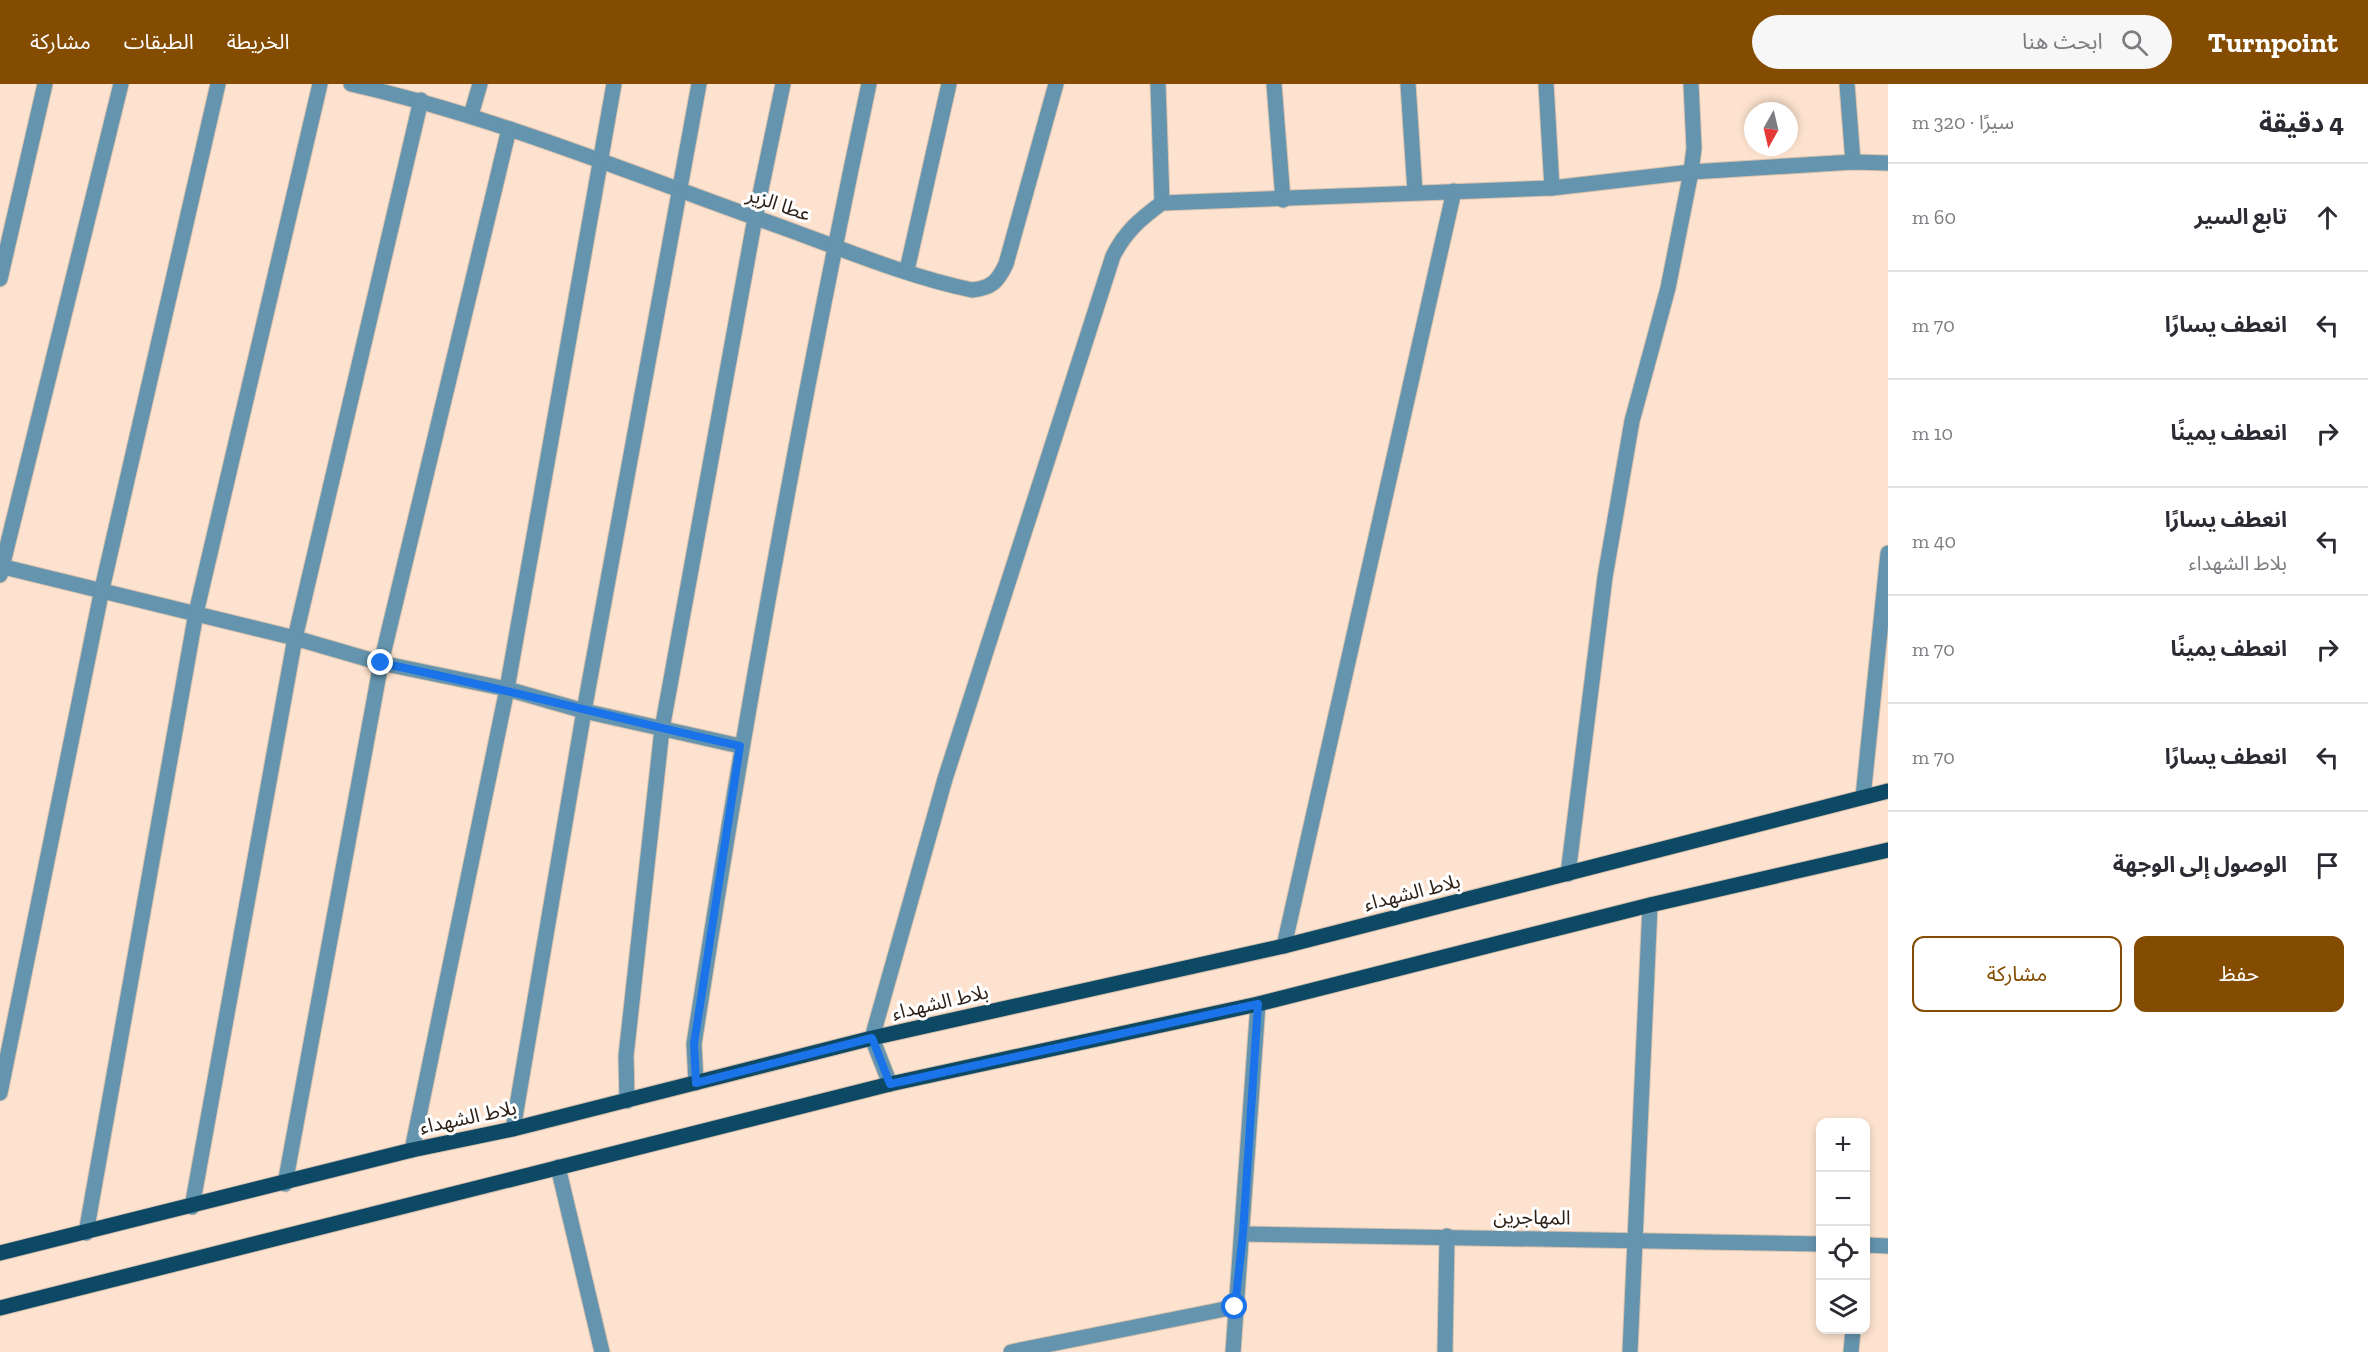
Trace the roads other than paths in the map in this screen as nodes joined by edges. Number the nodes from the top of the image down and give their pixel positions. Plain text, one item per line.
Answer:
1 (45, 84) edge
2 (121, 84) edge
3 (218, 84) edge
4 (320, 84) edge
5 (351, 84) edge
6 (480, 84) edge
7 (614, 84) edge
8 (699, 84) edge
9 (783, 84) edge
10 (869, 84) edge
11 (950, 84) edge
12 (1056, 84) edge
13 (1158, 84) edge
14 (1274, 84) edge
15 (1408, 84) edge
16 (1546, 84) edge
17 (1691, 84) edge
18 (1847, 84) edge
19 (389, 88) edge
20 (421, 100) junction
21 (471, 115) junction
22 (509, 129) junction
23 (600, 159) junction
24 (1853, 162) junction
25 (1888, 163) edge
26 (1691, 172) junction
27 (1552, 188) junction
28 (678, 191) junction
29 (1454, 191) junction
30 (1414, 192) junction
31 (1282, 200) junction
32 (1162, 204) junction
33 (754, 218) junction
34 (834, 246) junction
35 (907, 270) junction
36 (0, 279) edge
37 (1888, 553) edge
38 (1, 569) edge
39 (102, 589) junction
40 (196, 614) junction
41 (295, 638) junction
42 (381, 663) junction
43 (507, 689) junction
44 (584, 711) junction
45 (662, 729) junction
46 (740, 746) junction
47 (1888, 790) edge
48 (1863, 797) junction
49 (1888, 850) edge
50 (1568, 874) junction
51 (1650, 905) junction
52 (1284, 946) junction
53 (1258, 1004) junction
54 (872, 1038) junction
55 (696, 1083) junction
56 (890, 1084) junction
57 (0, 1093) edge
58 (627, 1101) junction
59 (513, 1129) junction
60 (412, 1150) junction
61 (558, 1167) junction
62 (285, 1184) junction
63 (192, 1207) junction
64 (86, 1233) junction
65 (1243, 1233) junction
66 (1447, 1236) junction
67 (1633, 1240) junction
68 (1816, 1244) edge
69 (1870, 1245) edge
70 (1888, 1246) edge
71 (0, 1253) edge
72 (1235, 1307) junction
73 (0, 1308) edge
74 (1853, 1334) edge
75 (602, 1352) edge
76 (1011, 1352) edge
77 (1233, 1352) edge
78 (1445, 1352) edge
79 (1630, 1352) edge
80 (1851, 1352) edge

1 - 36 street
2 - 38 street
3 - 39 street
4 - 40 street
5 - 19 street, عطا الزير
6 - 21 street
7 - 23 street
8 - 28 street
9 - 33 street
10 - 34 street
11 - 35 street
12 - 35 street, عطا الزير
13 - 32 street
14 - 31 street
15 - 30 street
16 - 27 street
17 - 26 street
18 - 24 street
19 - 20 street, عطا الزير
20 - 21 street, عطا الزير
20 - 41 street
21 - 22 street, عطا الزير
22 - 23 street, عطا الزير
22 - 42 street
23 - 28 street, عطا الزير
23 - 43 street
24 - 25 street
24 - 26 street
26 - 27 street
26 - 50 street
27 - 29 street
28 - 33 street, عطا الزير
28 - 44 street
29 - 30 street
29 - 52 street
30 - 31 street
31 - 32 street
32 - 54 street
33 - 34 street, عطا الزير
33 - 45 street
34 - 35 street, عطا الزير
34 - 46 street
37 - 48 street
38 - 39 street
39 - 40 street
39 - 57 street
40 - 41 street
40 - 64 street
41 - 42 street
41 - 63 street
42 - 43 street
42 - 62 street
43 - 44 street
43 - 60 street
44 - 45 street
44 - 59 street
45 - 46 street
45 - 58 street
46 - 55 street
47 - 48 main road, بلاط الشهداء
48 - 50 main road, بلاط الشهداء
49 - 51 main road
50 - 52 main road, بلاط الشهداء
51 - 53 main road
51 - 67 street
52 - 54 main road, بلاط الشهداء
53 - 56 main road
53 - 65 street
54 - 55 main road, بلاط الشهداء
54 - 56 street
55 - 58 main road, بلاط الشهداء
56 - 61 main road
58 - 59 main road, بلاط الشهداء
59 - 60 main road, بلاط الشهداء
60 - 62 main road, بلاط الشهداء
61 - 73 main road
61 - 75 street
62 - 63 main road, بلاط الشهداء
63 - 64 main road, بلاط الشهداء
64 - 71 main road, بلاط الشهداء
65 - 66 street, المهاجرين
65 - 72 street
66 - 67 street, المهاجرين
66 - 78 street
67 - 68 street, المهاجرين
67 - 79 street
69 - 70 street
72 - 76 street
72 - 77 street
74 - 80 street

